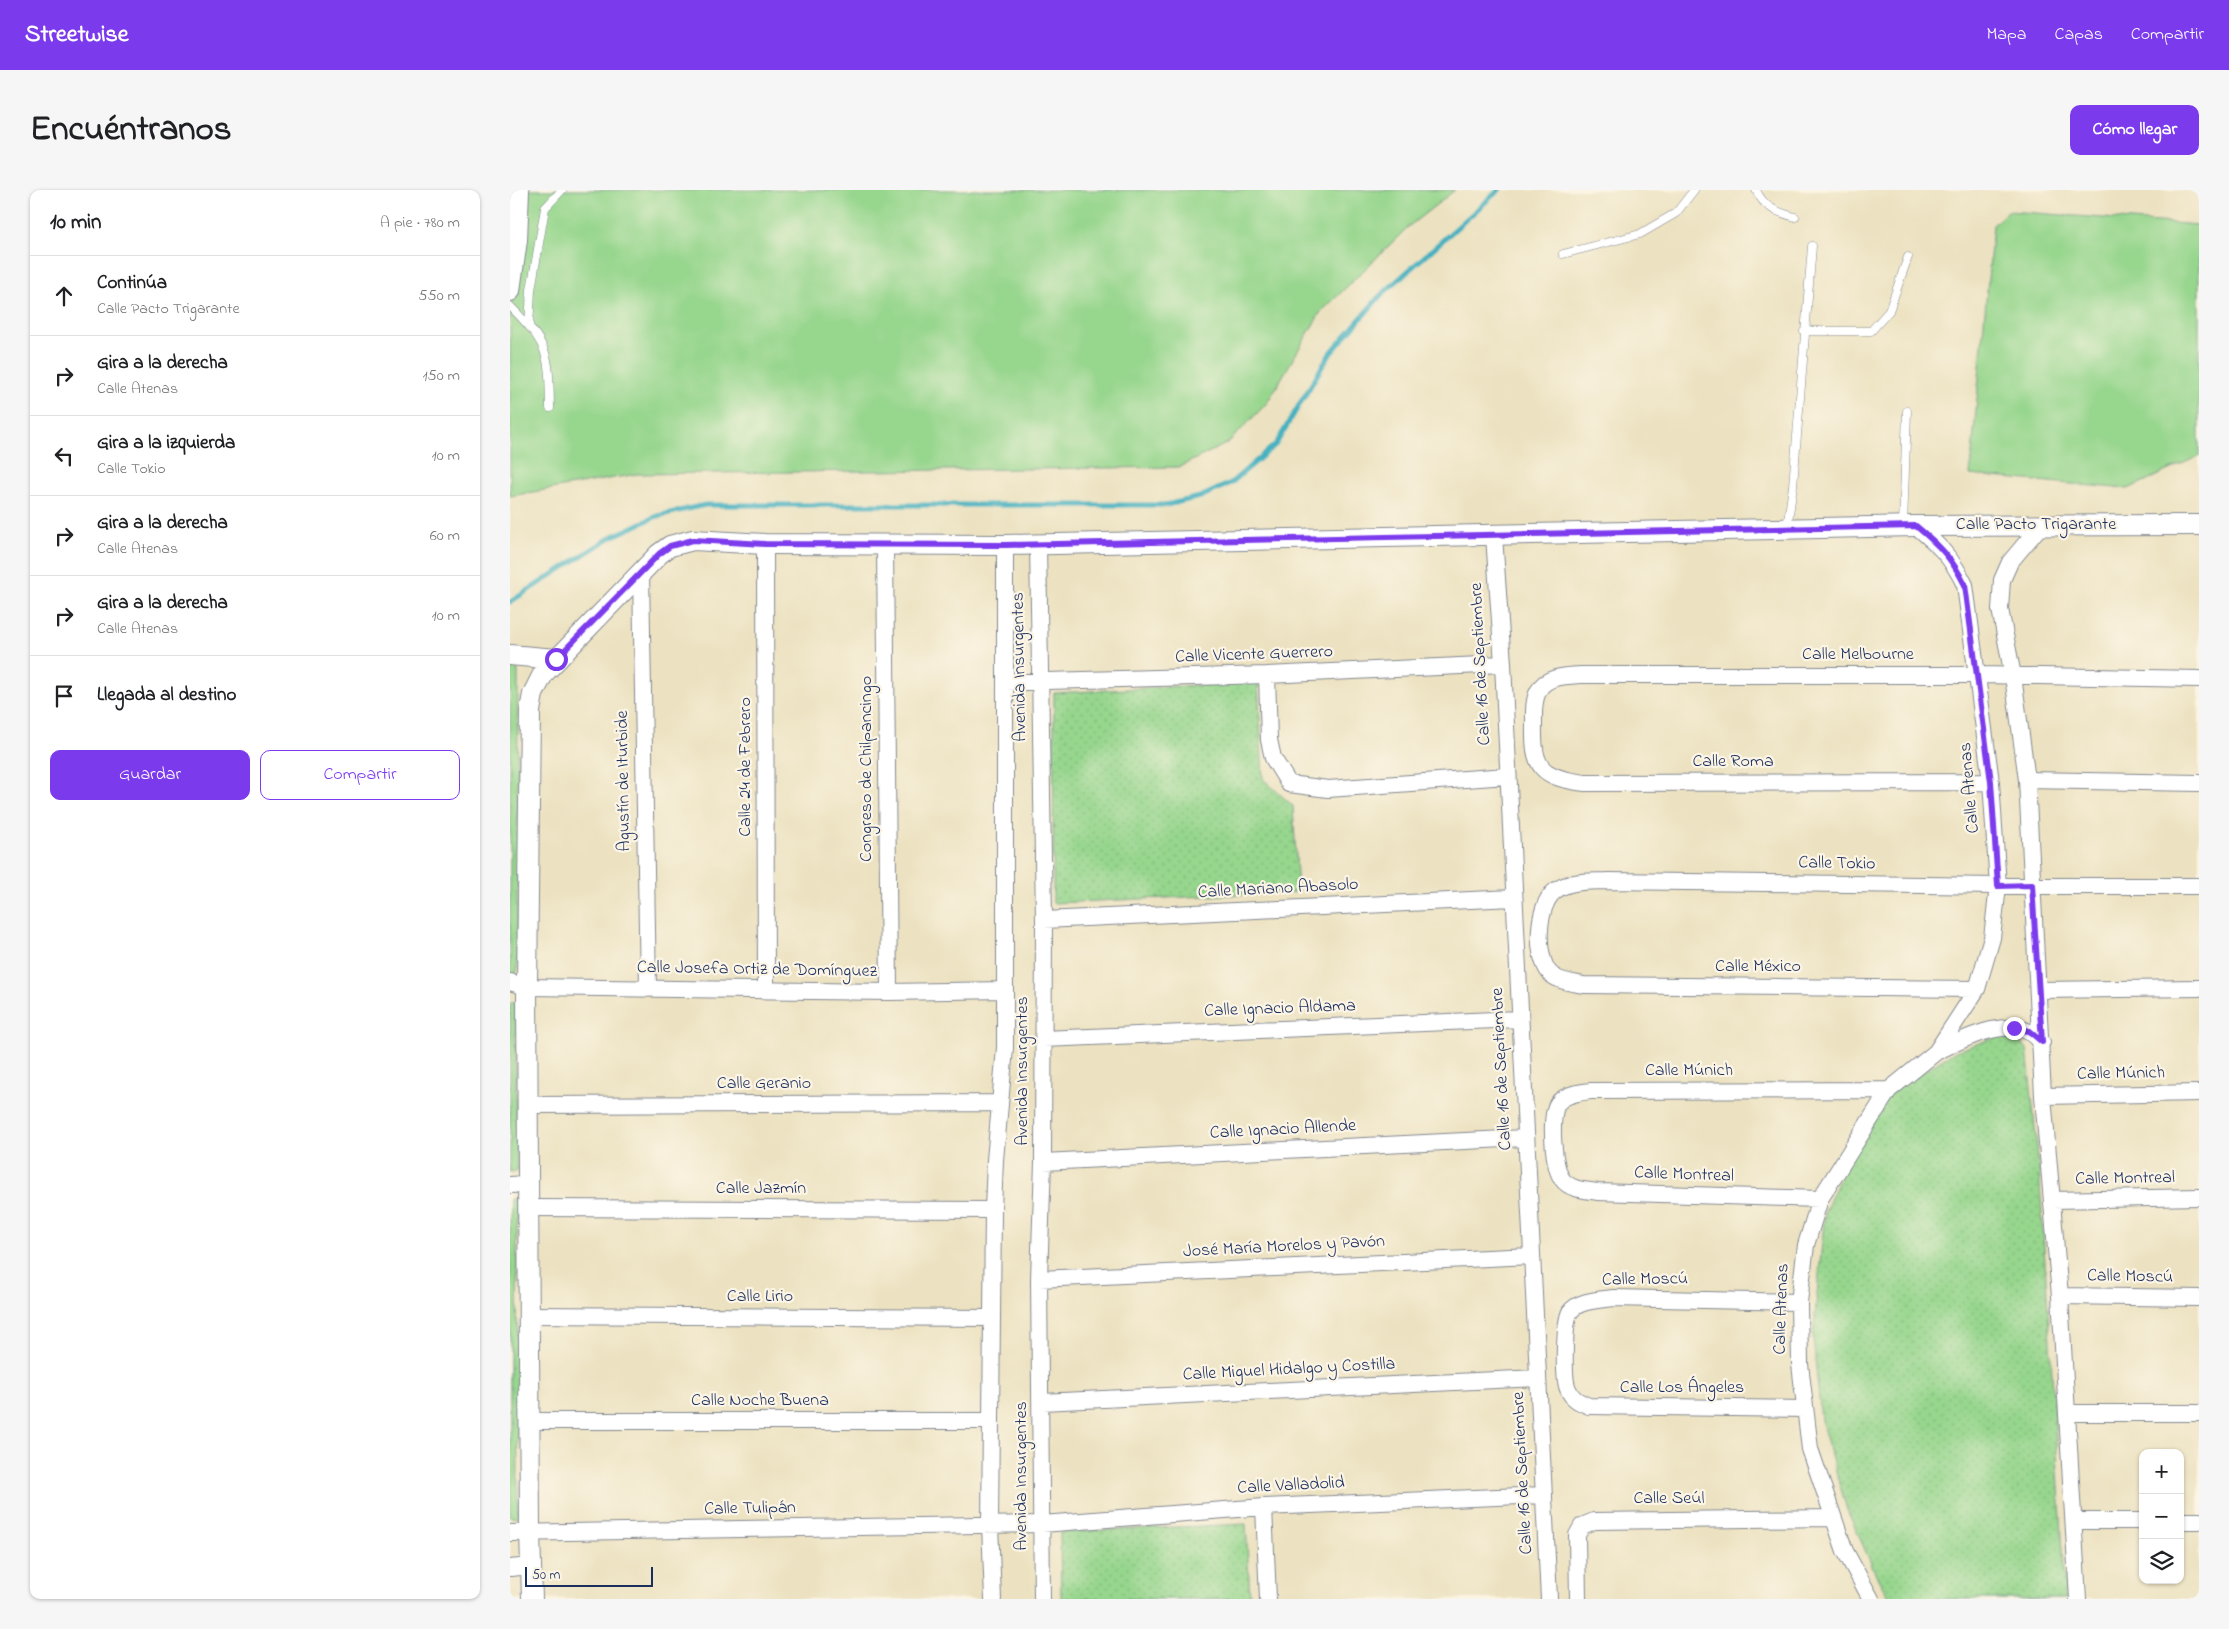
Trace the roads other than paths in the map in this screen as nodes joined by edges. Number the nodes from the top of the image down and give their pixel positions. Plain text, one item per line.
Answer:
1 (519, 190) edge
2 (562, 190) edge
3 (1694, 190) edge
4 (1756, 190) edge
5 (1795, 217) dead end
6 (1812, 246) dead end
7 (1563, 254) dead end
8 (1908, 257) dead end
9 (510, 291) edge
10 (510, 306) edge
11 (529, 326) junction
12 (1804, 331) junction
13 (550, 408) dead end
14 (1908, 411) dead end
15 (2042, 524) junction
16 (2199, 525) edge
17 (1910, 526) junction
18 (1786, 529) junction
19 (1494, 536) junction
20 (765, 544) junction
21 (1038, 544) junction
22 (885, 545) junction
23 (1005, 545) junction
24 (641, 573) junction
25 (510, 655) edge
26 (556, 659) junction
27 (1503, 664) junction
28 (1267, 675) junction
29 (1978, 675) junction
30 (2013, 676) junction
31 (2199, 679) edge
32 (1041, 681) junction
33 (1006, 682) junction
34 (1534, 707) joint
35 (1507, 776) junction
36 (2027, 780) junction
37 (1991, 782) junction
38 (2199, 783) edge
39 (2032, 885) junction
40 (1998, 886) junction
41 (2199, 886) edge
42 (1513, 898) junction
43 (1044, 920) junction
44 (1545, 965) joint
45 (518, 984) edge
46 (648, 988) junction
47 (2199, 988) edge
48 (1977, 989) junction
49 (766, 990) junction
50 (1005, 990) junction
51 (2038, 990) junction
52 (888, 992) junction
53 (1519, 1019) junction
54 (1043, 1039) junction
55 (2042, 1042) junction
56 (1936, 1052) junction
57 (1889, 1090) junction
58 (2199, 1093) edge
59 (2043, 1096) junction
60 (1000, 1103) junction
61 (529, 1105) junction
62 (1525, 1138) junction
63 (1043, 1162) junction
64 (1556, 1168) joint
65 (519, 1184) edge
66 (2199, 1197) edge
67 (1820, 1199) junction
68 (2052, 1200) junction
69 (529, 1208) junction
70 (993, 1210) junction
71 (1532, 1256) junction
72 (1039, 1279) junction
73 (2060, 1296) junction
74 (2199, 1298) edge
75 (1799, 1302) junction
76 (528, 1315) junction
77 (992, 1318) junction
78 (1538, 1378) junction
79 (1567, 1388) joint
80 (1042, 1402) junction
81 (1804, 1409) junction
82 (2068, 1413) junction
83 (2199, 1413) edge
84 (529, 1421) junction
85 (990, 1421) junction
86 (1544, 1495) junction
87 (1264, 1507) junction
88 (1832, 1518) junction
89 (2075, 1521) junction
90 (2139, 1521) edge
91 (2184, 1521) edge
92 (2199, 1521) edge
93 (1042, 1524) junction
94 (990, 1525) junction
95 (520, 1533) edge
96 (531, 1566) junction
97 (510, 1568) edge
98 (532, 1599) edge
99 (993, 1599) edge
100 (1042, 1599) edge
101 (1268, 1599) edge
102 (1549, 1599) edge
103 (1578, 1599) edge
104 (1871, 1599) edge
105 (2078, 1599) edge

1 - 9 street
2 - 11 lane
3 - 7 lane
4 - 5 lane
6 - 12 lane
8 - 12 lane
10 - 11 lane
11 - 13 lane
12 - 18 lane
14 - 17 lane
15 - 16 street, Calle Pacto Trigarante
15 - 17 street, Calle Pacto Trigarante
15 - 30 street
17 - 18 street, Calle Pacto Trigarante
17 - 29 street, Calle Atenas
18 - 19 street, Calle Pacto Trigarante
19 - 21 street, Calle Pacto Trigarante
19 - 27 street, Calle 16 de Septiembre
20 - 22 street, Calle Pacto Trigarante
20 - 24 street, Calle Pacto Trigarante
20 - 49 street, Calle 24 de Febrero
21 - 23 street, Calle Pacto Trigarante
21 - 32 street, Avenida Insurgentes
22 - 23 street, Calle Pacto Trigarante
22 - 52 street, Congreso de Chilpancingo
23 - 33 street, Avenida Insurgentes
24 - 26 street, Calle Pacto Trigarante
24 - 46 street, Agustín de Iturbide
25 - 26 street
26 - 45 street, Calle Pacto Trigarante
27 - 28 street, Calle Vicente Guerrero
27 - 35 street, Calle 16 de Septiembre
28 - 32 street, Calle Vicente Guerrero
28 - 35 street
29 - 30 street, Calle Melbourne
29 - 34 street, Calle Melbourne
29 - 37 street, Calle Atenas
30 - 31 street, Calle Melbourne
30 - 36 street
32 - 33 street, Calle Vicente Guerrero
32 - 43 street, Avenida Insurgentes
33 - 50 street, Avenida Insurgentes
34 - 37 street, Calle Roma
35 - 42 street, Calle 16 de Septiembre
36 - 38 street
36 - 39 street
37 - 40 street, Calle Atenas
39 - 40 street, Calle Tokio
39 - 41 street, Calle Tokio
39 - 51 street
40 - 44 street, Calle Tokio
40 - 48 street, Calle Atenas
42 - 43 street, Calle Mariano Abasolo
42 - 53 street, Calle 16 de Septiembre
43 - 54 street, Avenida Insurgentes
44 - 48 street, Calle México
45 - 46 street, Calle Josefa Ortiz de Domínguez
45 - 61 street, Calle Pacto Trigarante
46 - 49 street, Calle Josefa Ortiz de Domínguez
47 - 51 street
48 - 56 street, Calle Atenas
49 - 52 street, Calle Josefa Ortiz de Domínguez
50 - 52 street, Calle Josefa Ortiz de Domínguez
50 - 60 street, Avenida Insurgentes
51 - 55 street
53 - 54 street, Calle Ignacio Aldama
53 - 62 street, Calle 16 de Septiembre
54 - 63 street, Avenida Insurgentes
55 - 56 street, Calle Atenas
55 - 59 street
56 - 57 street, Calle Atenas
57 - 64 street, Calle Múnich
57 - 67 street, Calle Atenas
58 - 59 street, Calle Múnich
59 - 68 street
60 - 61 street, Calle Geranio
60 - 70 street, Avenida Insurgentes
61 - 65 street, Calle Pacto Trigarante
62 - 63 street, Calle Ignacio Allende
62 - 71 street, Calle 16 de Septiembre
63 - 72 street, Avenida Insurgentes
64 - 67 street, Calle Montreal
65 - 69 street, Calle Pacto Trigarante
66 - 68 street, Calle Montreal
67 - 75 street, Calle Atenas
68 - 73 street
69 - 70 street, Calle Jazmín
69 - 76 street, Calle Pacto Trigarante
70 - 77 street, Avenida Insurgentes
71 - 72 street, José María Morelos y Pavón
71 - 78 street, Calle 16 de Septiembre
72 - 80 street, Avenida Insurgentes
73 - 74 street, Calle Moscú
73 - 82 street
75 - 79 street, Calle Moscú
75 - 81 street, Calle Atenas
76 - 77 street, Calle Lirio
76 - 84 street, Calle Pacto Trigarante
77 - 85 street, Avenida Insurgentes
78 - 80 street, Calle Miguel Hidalgo y Costilla
78 - 86 street, Calle 16 de Septiembre
79 - 81 street, Calle Los Ángeles
80 - 93 street, Avenida Insurgentes
81 - 88 street, Calle Atenas
82 - 83 street
82 - 89 street
84 - 85 street, Calle Noche Buena
84 - 95 street, Calle Pacto Trigarante
85 - 94 street, Avenida Insurgentes
86 - 87 street, Calle Valladolid
86 - 102 street, Calle 16 de Septiembre
87 - 93 street, Calle Valladolid
87 - 101 street
88 - 103 street, Calle Seúl
88 - 104 street, Calle Atenas
89 - 90 street
89 - 105 street
91 - 92 street
93 - 94 street, Calle Valladolid
93 - 100 street, Avenida Insurgentes
94 - 95 street, Calle Tulipán
94 - 99 street, Avenida Insurgentes
95 - 96 street, Calle Pacto Trigarante
96 - 97 street
96 - 98 street, Calle Pacto Trigarante

